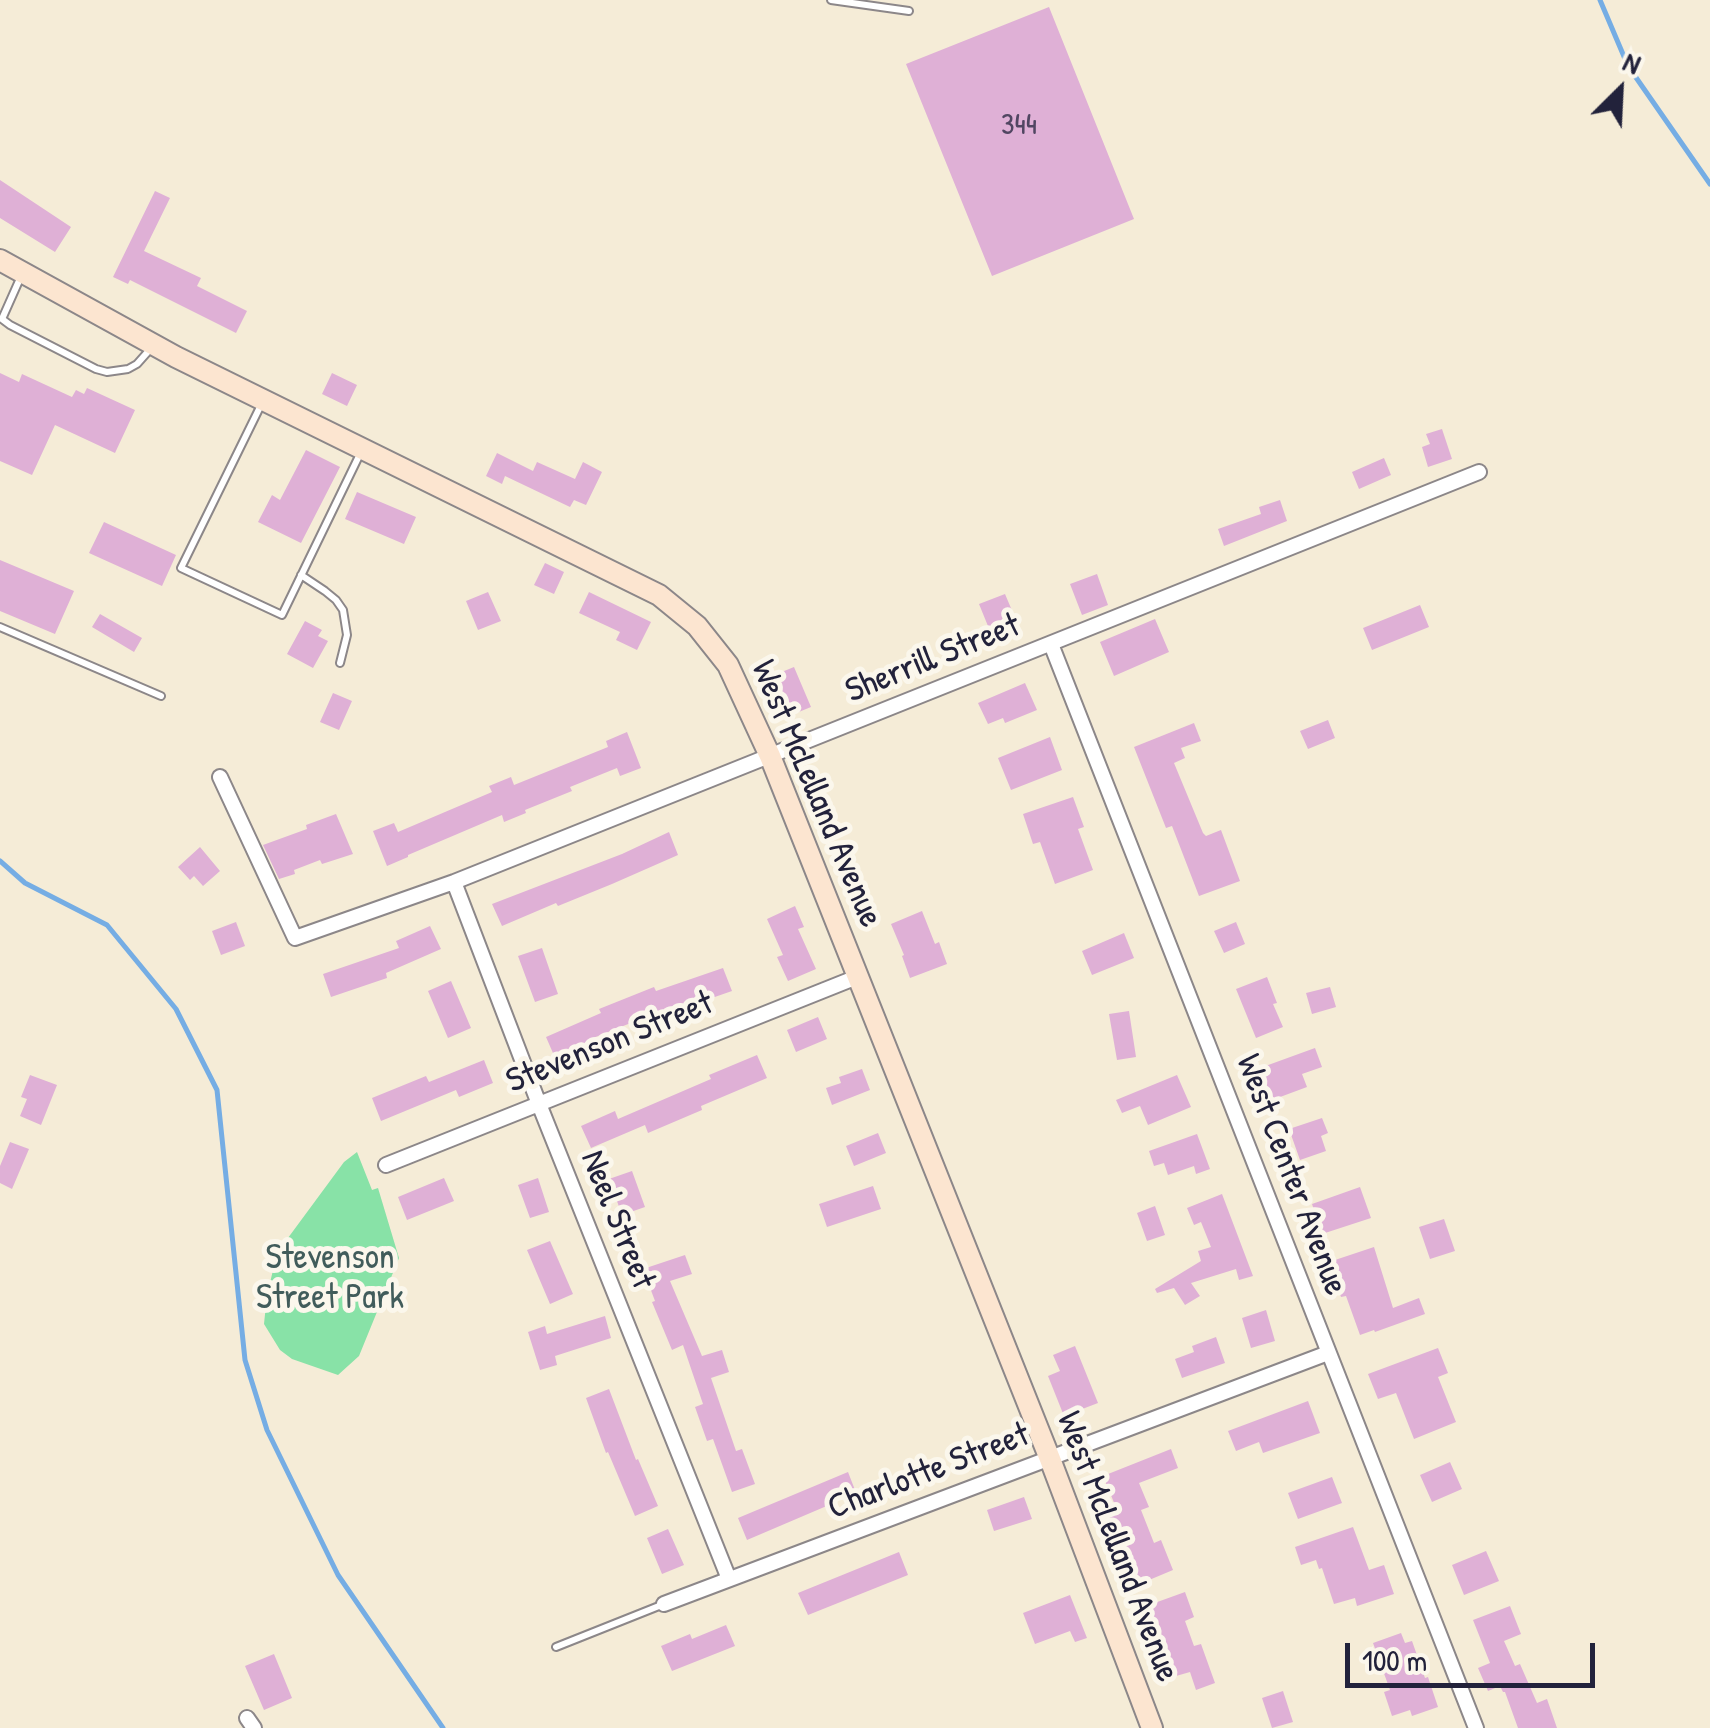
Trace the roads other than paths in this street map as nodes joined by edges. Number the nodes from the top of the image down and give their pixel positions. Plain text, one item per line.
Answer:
1 (830, 0) edge
2 (909, 11) dead end
3 (0, 260) edge
4 (23, 273) junction
5 (154, 344) junction
6 (264, 400) junction
7 (362, 448) junction
8 (1479, 472) dead end
9 (302, 575) junction
10 (0, 627) edge
11 (1051, 644) junction
12 (340, 662) dead end
13 (161, 696) dead end
14 (770, 756) junction
15 (220, 777) dead end
16 (454, 882) junction
17 (856, 977) junction
18 (539, 1104) junction
19 (386, 1164) dead end
20 (1328, 1353) junction
21 (1050, 1459) junction
22 (728, 1579) junction
23 (664, 1604) joint
24 (556, 1647) dead end
25 (1152, 1728) edge
26 (1476, 1728) edge

1 - 2 lane
3 - 4 street, West McLelland Avenue
4 - 5 street, West McLelland Avenue
4 - 5 lane
5 - 6 street, West McLelland Avenue
6 - 7 street, West McLelland Avenue
6 - 9 lane
7 - 9 lane
7 - 14 street, West McLelland Avenue
8 - 11 street, Sherrill Street
9 - 12 lane
10 - 13 lane
11 - 14 street, Sherrill Street
11 - 20 street, West Center Avenue
14 - 16 street, Sherrill Street
14 - 17 street, West McLelland Avenue
15 - 16 street, Sherrill Street
16 - 18 street, Neel Street
17 - 18 street, Stevenson Street
17 - 21 street, West McLelland Avenue
18 - 19 street, Stevenson Street
18 - 22 street, Neel Street
20 - 21 street, Charlotte Street
20 - 26 street, West Center Avenue
21 - 22 street, Charlotte Street
21 - 25 street, West McLelland Avenue
22 - 23 street, Charlotte Street
23 - 24 lane

